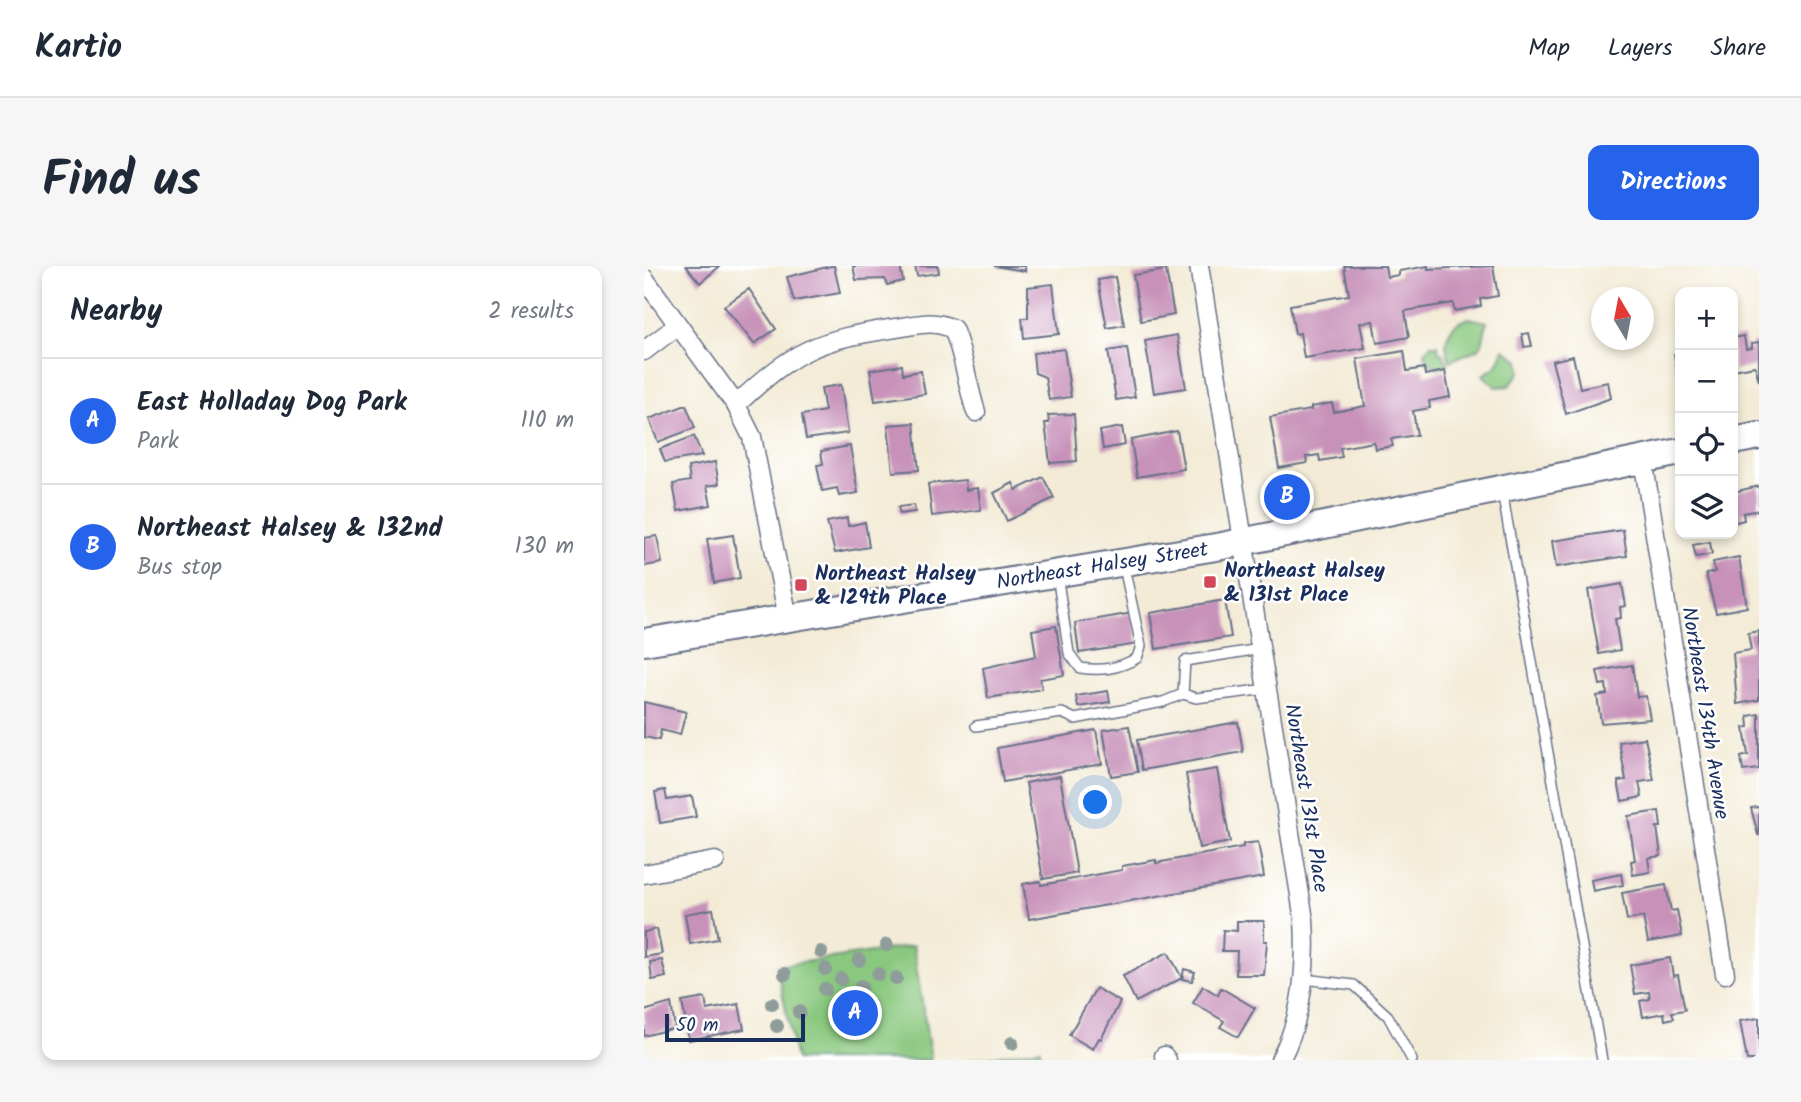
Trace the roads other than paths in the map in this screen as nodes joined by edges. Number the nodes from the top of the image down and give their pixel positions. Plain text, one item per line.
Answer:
1 (1199, 266) edge
2 (644, 278) edge
3 (677, 326) junction
4 (644, 351) edge
5 (736, 405) junction
6 (976, 412) dead end
7 (1759, 436) edge
8 (1738, 440) edge
9 (1675, 453) edge
10 (1643, 459) junction
11 (1502, 489) junction
12 (1243, 541) junction
13 (1123, 562) junction
14 (1057, 573) junction
15 (788, 618) junction
16 (644, 642) edge
17 (1260, 649) junction
18 (1267, 689) junction
19 (1183, 694) junction
20 (976, 726) dead end
21 (715, 861) dead end
22 (644, 874) edge
23 (1725, 974) dead end
24 (1304, 979) junction
25 (1280, 1060) edge
26 (1412, 1060) edge
27 (1602, 1060) edge

1 - 12 street, Northeast 131st Place
2 - 3 street
3 - 4 street
3 - 5 street
5 - 6 street
5 - 15 street
7 - 8 main road
9 - 10 main road, Northeast Halsey Street
10 - 11 main road, Northeast Halsey Street
10 - 23 street, Northeast 134th Avenue
11 - 12 main road, Northeast Halsey Street
11 - 27 lane
12 - 13 main road, Northeast Halsey Street
12 - 17 street, Northeast 131st Place
13 - 14 main road, Northeast Halsey Street
13 - 14 lane
14 - 15 main road, Northeast Halsey Street
15 - 16 main road, Northeast Halsey Street
17 - 18 street, Northeast 131st Place
17 - 19 lane
18 - 19 lane
18 - 24 street, Northeast 131st Place
19 - 20 lane
21 - 22 street
24 - 25 street, Northeast 131st Place
24 - 26 lane

